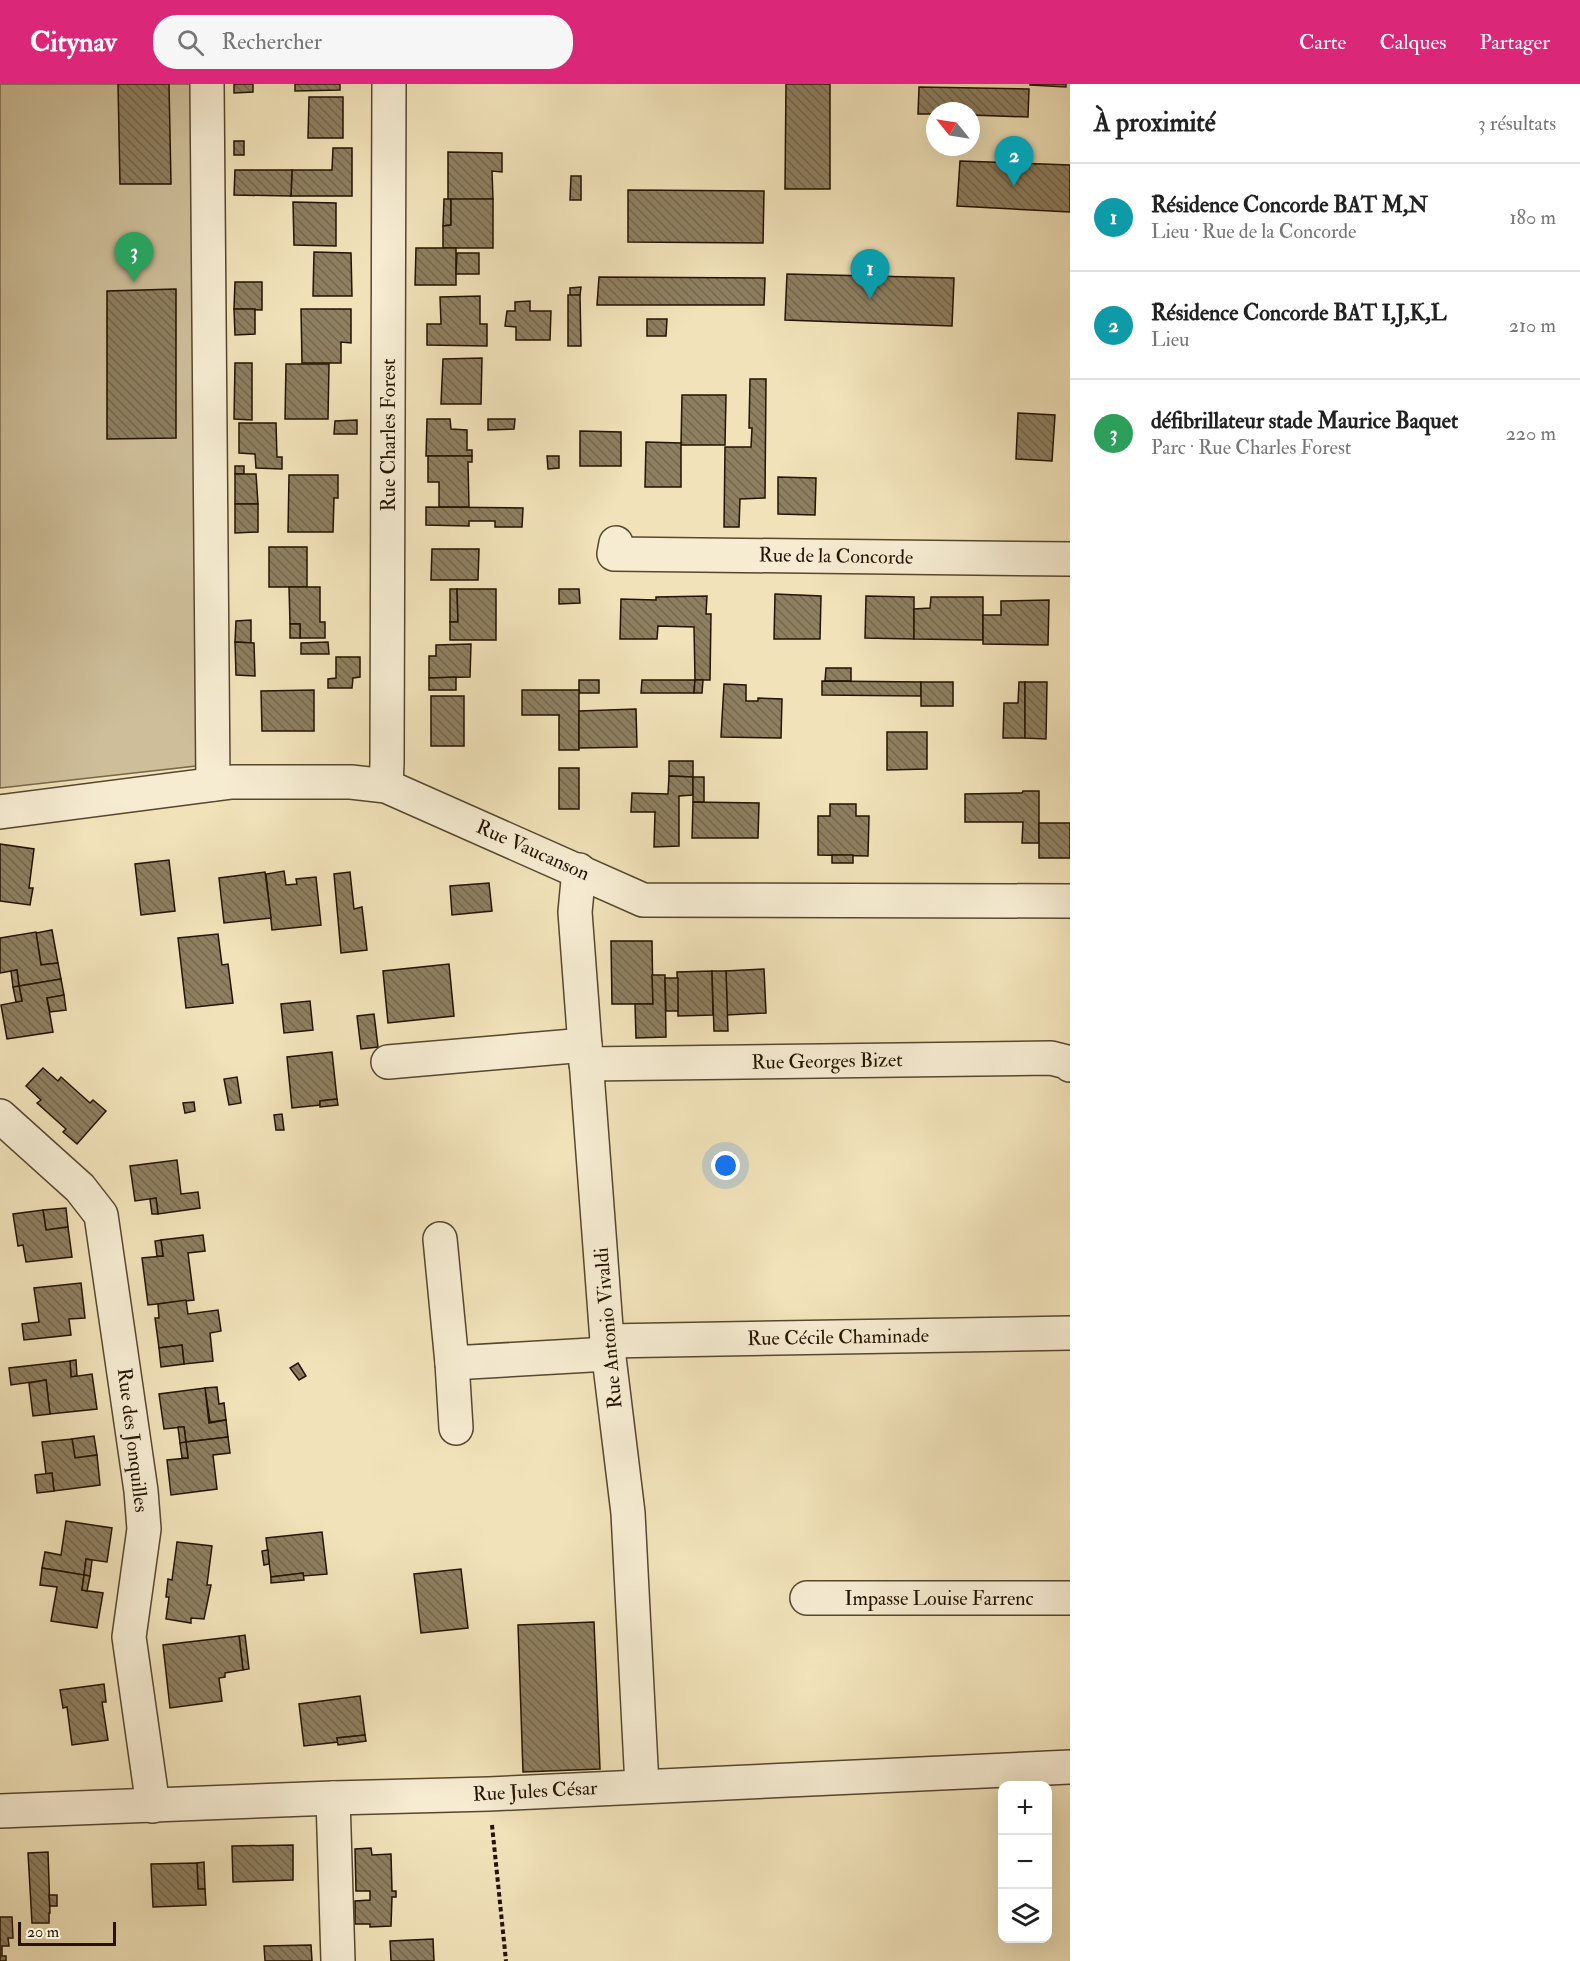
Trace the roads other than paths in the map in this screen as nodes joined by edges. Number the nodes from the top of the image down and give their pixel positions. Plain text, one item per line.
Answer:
1 (207, 84) edge
2 (388, 84) edge
3 (616, 543) dead end
4 (1070, 559) edge
5 (213, 784) junction
6 (386, 786) junction
7 (0, 812) edge
8 (579, 870) junction
9 (1070, 901) edge
10 (585, 1054) junction
11 (388, 1062) dead end
12 (1068, 1064) edge
13 (0, 1116) edge
14 (440, 1239) dead end
15 (1070, 1333) edge
16 (607, 1347) junction
17 (452, 1363) junction
18 (456, 1428) dead end
19 (807, 1598) dead end
20 (1070, 1598) edge
21 (1070, 1767) edge
22 (642, 1786) junction
23 (333, 1798) junction
24 (153, 1806) junction
25 (0, 1811) edge
26 (338, 1961) edge

1 - 5 street
2 - 6 street, Rue Charles Forest
3 - 4 street, Rue de la Concorde
5 - 6 street, Rue Vaucanson
5 - 7 street, Rue Vaucanson
6 - 8 street, Rue Vaucanson
8 - 9 street, Rue Vaucanson
8 - 10 street, Rue Antonio Vivaldi
10 - 11 street, Rue Georges Bizet
10 - 12 street, Rue Georges Bizet
10 - 16 street, Rue Antonio Vivaldi
13 - 24 street, Rue des Jonquilles
14 - 17 street
15 - 16 street, Rue Cécile Chaminade
16 - 17 street, Rue Cécile Chaminade
16 - 22 street, Rue Antonio Vivaldi
17 - 18 street
19 - 20 street, Impasse Louise Farrenc
21 - 22 street, Rue Jules César
22 - 23 street, Rue Jules César
23 - 24 street, Rue Jules César
23 - 26 street
24 - 25 street, Rue Jules César

